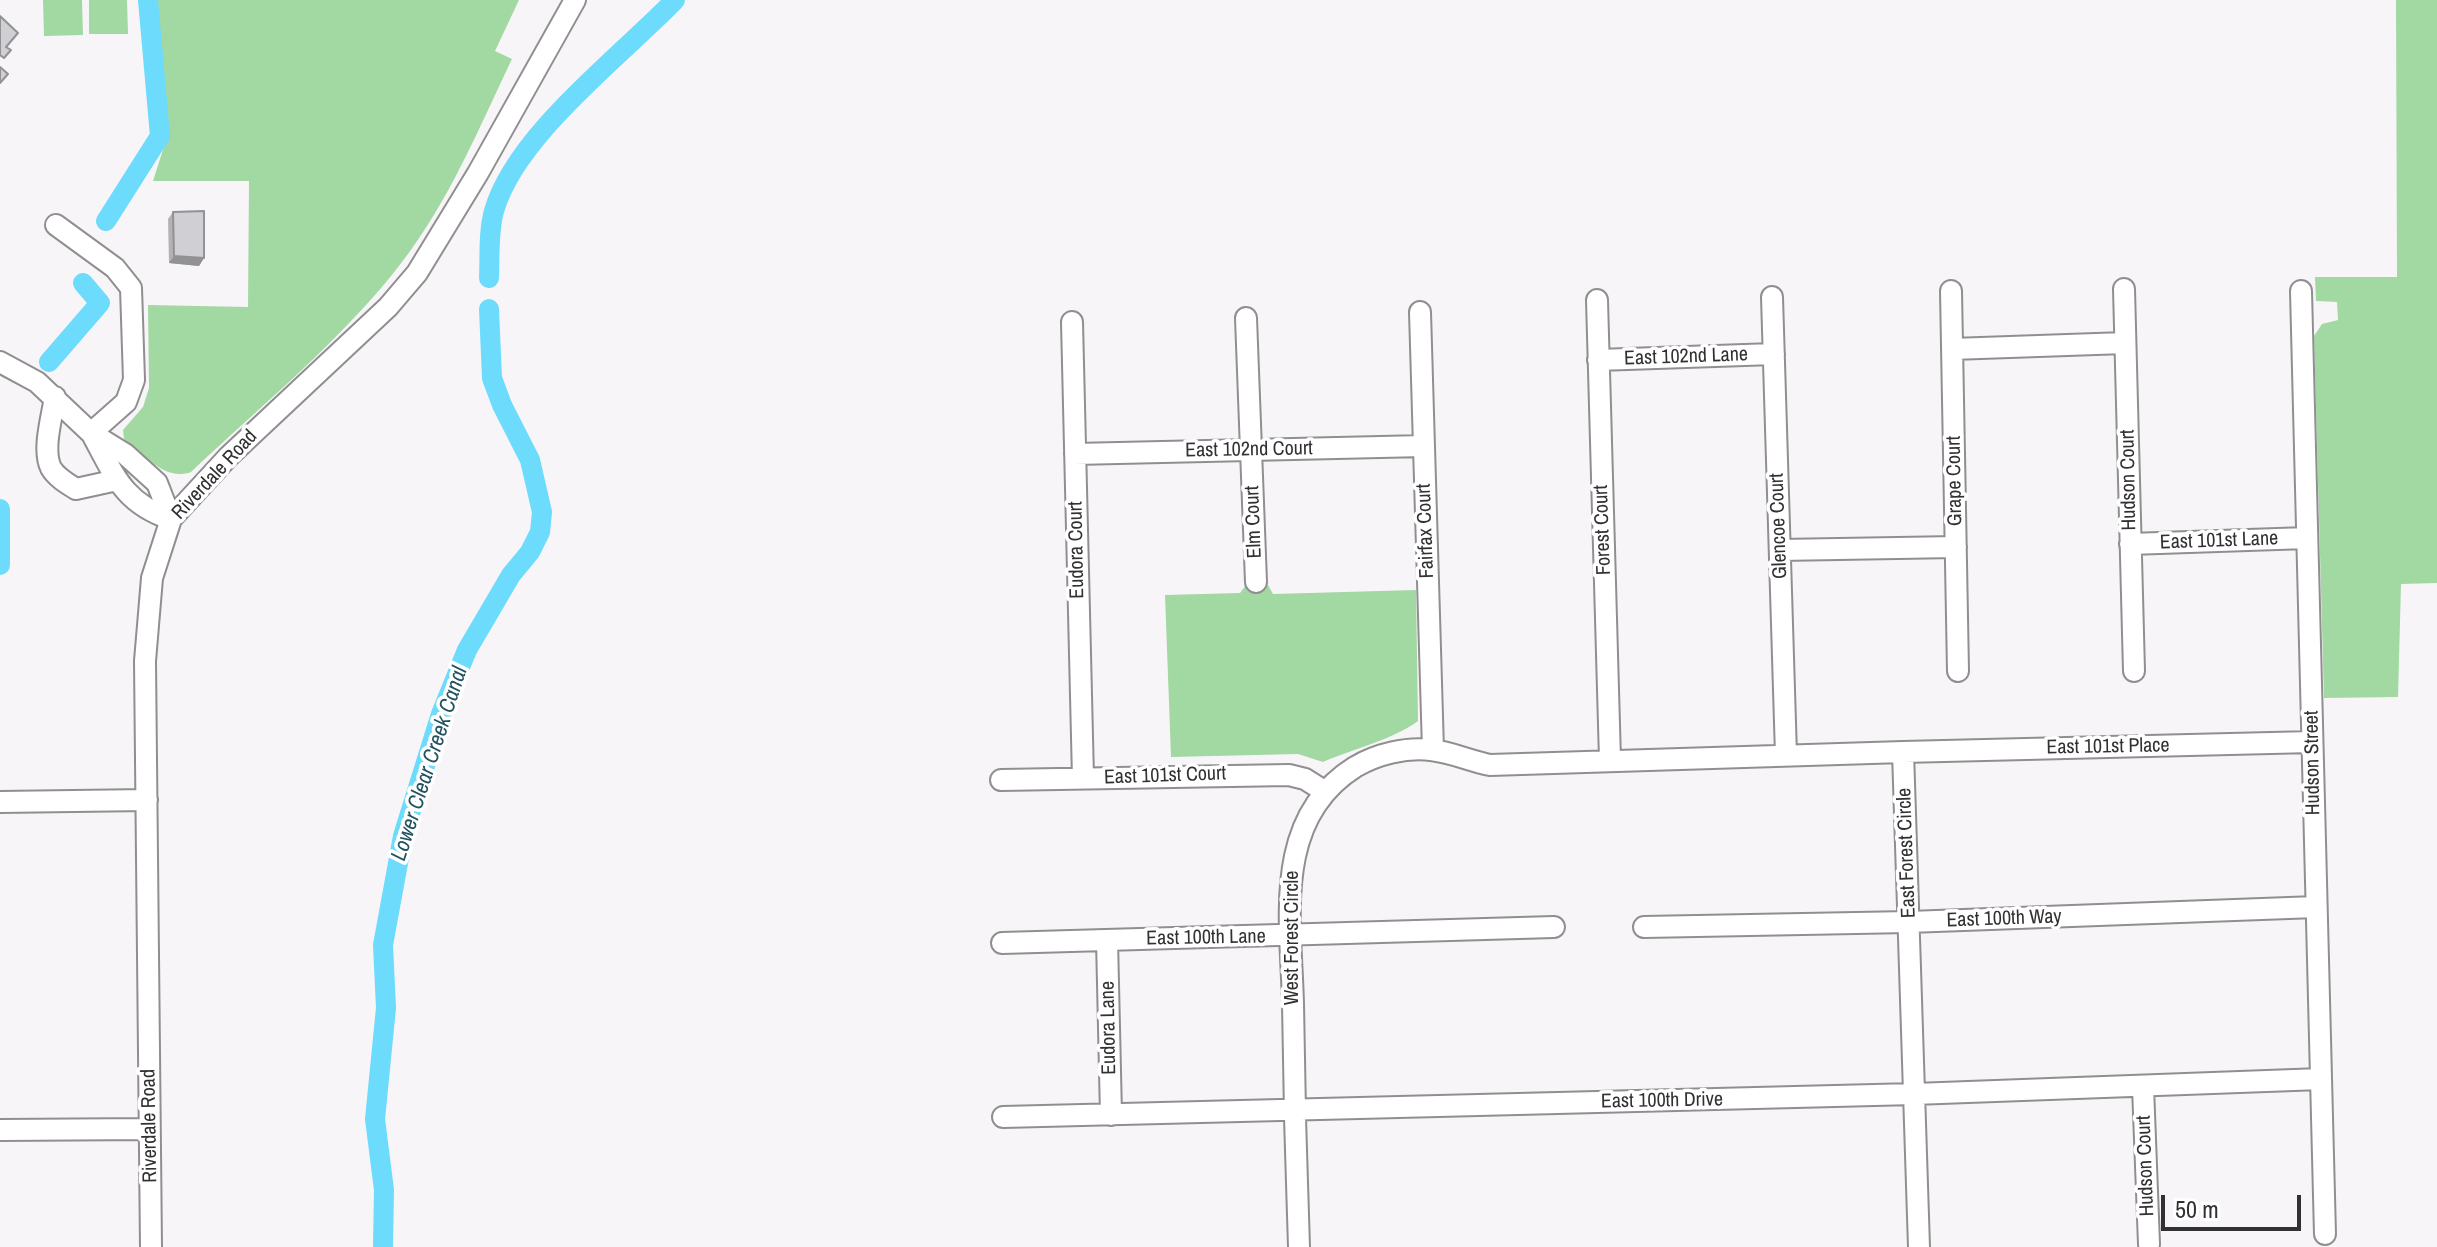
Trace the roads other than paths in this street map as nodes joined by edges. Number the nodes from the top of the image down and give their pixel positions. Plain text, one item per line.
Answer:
1 (575, 0) edge
2 (56, 225) dead end
3 (2124, 289) dead end
4 (1951, 291) dead end
5 (2301, 291) dead end
6 (1772, 297) dead end
7 (1597, 300) dead end
8 (1420, 312) dead end
9 (1246, 318) dead end
10 (1072, 322) dead end
11 (2125, 343) junction
12 (1952, 349) junction
13 (1774, 354) junction
14 (1598, 360) junction
15 (0, 362) edge
16 (55, 397) junction
17 (91, 433) junction
18 (1424, 446) junction
19 (1251, 450) junction
20 (1075, 454) junction
21 (117, 480) junction
22 (171, 519) junction
23 (2307, 538) junction
24 (2130, 544) junction
25 (1956, 547) junction
26 (1780, 550) junction
27 (1256, 582) dead end
28 (1958, 671) dead end
29 (2134, 671) dead end
30 (2312, 742) junction
31 (1433, 750) junction
32 (1903, 752) junction
33 (1786, 755) junction
34 (1610, 760) junction
35 (1083, 778) junction
36 (1001, 780) dead end
37 (1324, 791) junction
38 (147, 800) junction
39 (0, 802) edge
40 (2316, 907) junction
41 (1909, 922) junction
42 (1554, 927) dead end
43 (1644, 927) dead end
44 (1291, 936) junction
45 (1107, 940) junction
46 (1002, 943) dead end
47 (2321, 1079) junction
48 (2143, 1087) junction
49 (1914, 1094) junction
50 (1295, 1110) junction
51 (1111, 1115) junction
52 (1003, 1117) dead end
53 (149, 1129) junction
54 (0, 1130) edge
55 (2325, 1234) dead end
56 (2149, 1244) dead end
57 (151, 1247) edge
58 (1299, 1247) edge
59 (1919, 1247) edge

1 - 22 street, Riverdale Road
2 - 17 street
3 - 11 street, Hudson Court
4 - 12 street, Grape Court
5 - 23 street, Hudson Street
6 - 13 street, Glencoe Court
7 - 14 street, Forest Court
8 - 18 street, Fairfax Court
9 - 19 street, Elm Court
10 - 20 street, Eudora Court
11 - 12 street
11 - 24 street, Hudson Court
12 - 25 street, Grape Court
13 - 14 street, East 102nd Lane
13 - 26 street, Glencoe Court
14 - 34 street, Forest Court
15 - 16 street
16 - 17 street
16 - 21 street
17 - 21 street
17 - 22 street
18 - 19 street, East 102nd Court
18 - 31 street, Fairfax Court
19 - 20 street, East 102nd Court
19 - 27 street, Elm Court
20 - 35 street, Eudora Court
21 - 22 street
22 - 38 street, Riverdale Road
23 - 24 street, East 101st Lane
23 - 30 street, Hudson Street
24 - 29 street, Hudson Court
25 - 26 street
25 - 28 street, Grape Court
26 - 33 street, Glencoe Court
30 - 32 street, East 101st Place
30 - 40 street, Hudson Street
31 - 34 street, West Forest Circle
31 - 37 street, West Forest Circle
32 - 33 street
32 - 41 street, East Forest Circle
33 - 34 street
35 - 36 street, East 101st Court
35 - 37 street, East 101st Court
37 - 44 street, West Forest Circle
38 - 39 street
38 - 53 street, Riverdale Road
40 - 41 street, East 100th Way
40 - 47 street, Hudson Street
41 - 43 street, East 100th Way
41 - 49 street, East Forest Circle
42 - 44 street, East 100th Lane
44 - 45 street, East 100th Lane
44 - 50 street, West Forest Circle
45 - 46 street, East 100th Lane
45 - 51 street, Eudora Lane
47 - 48 street, East 100th Drive
47 - 55 street, Hudson Street
48 - 49 street, East 100th Drive
48 - 56 street, Hudson Court
49 - 50 street, East 100th Drive
49 - 59 street, East Forest Circle
50 - 51 street, East 100th Drive
50 - 58 street, West Forest Circle
51 - 52 street, East 100th Drive
53 - 54 street
53 - 57 street, Riverdale Road

